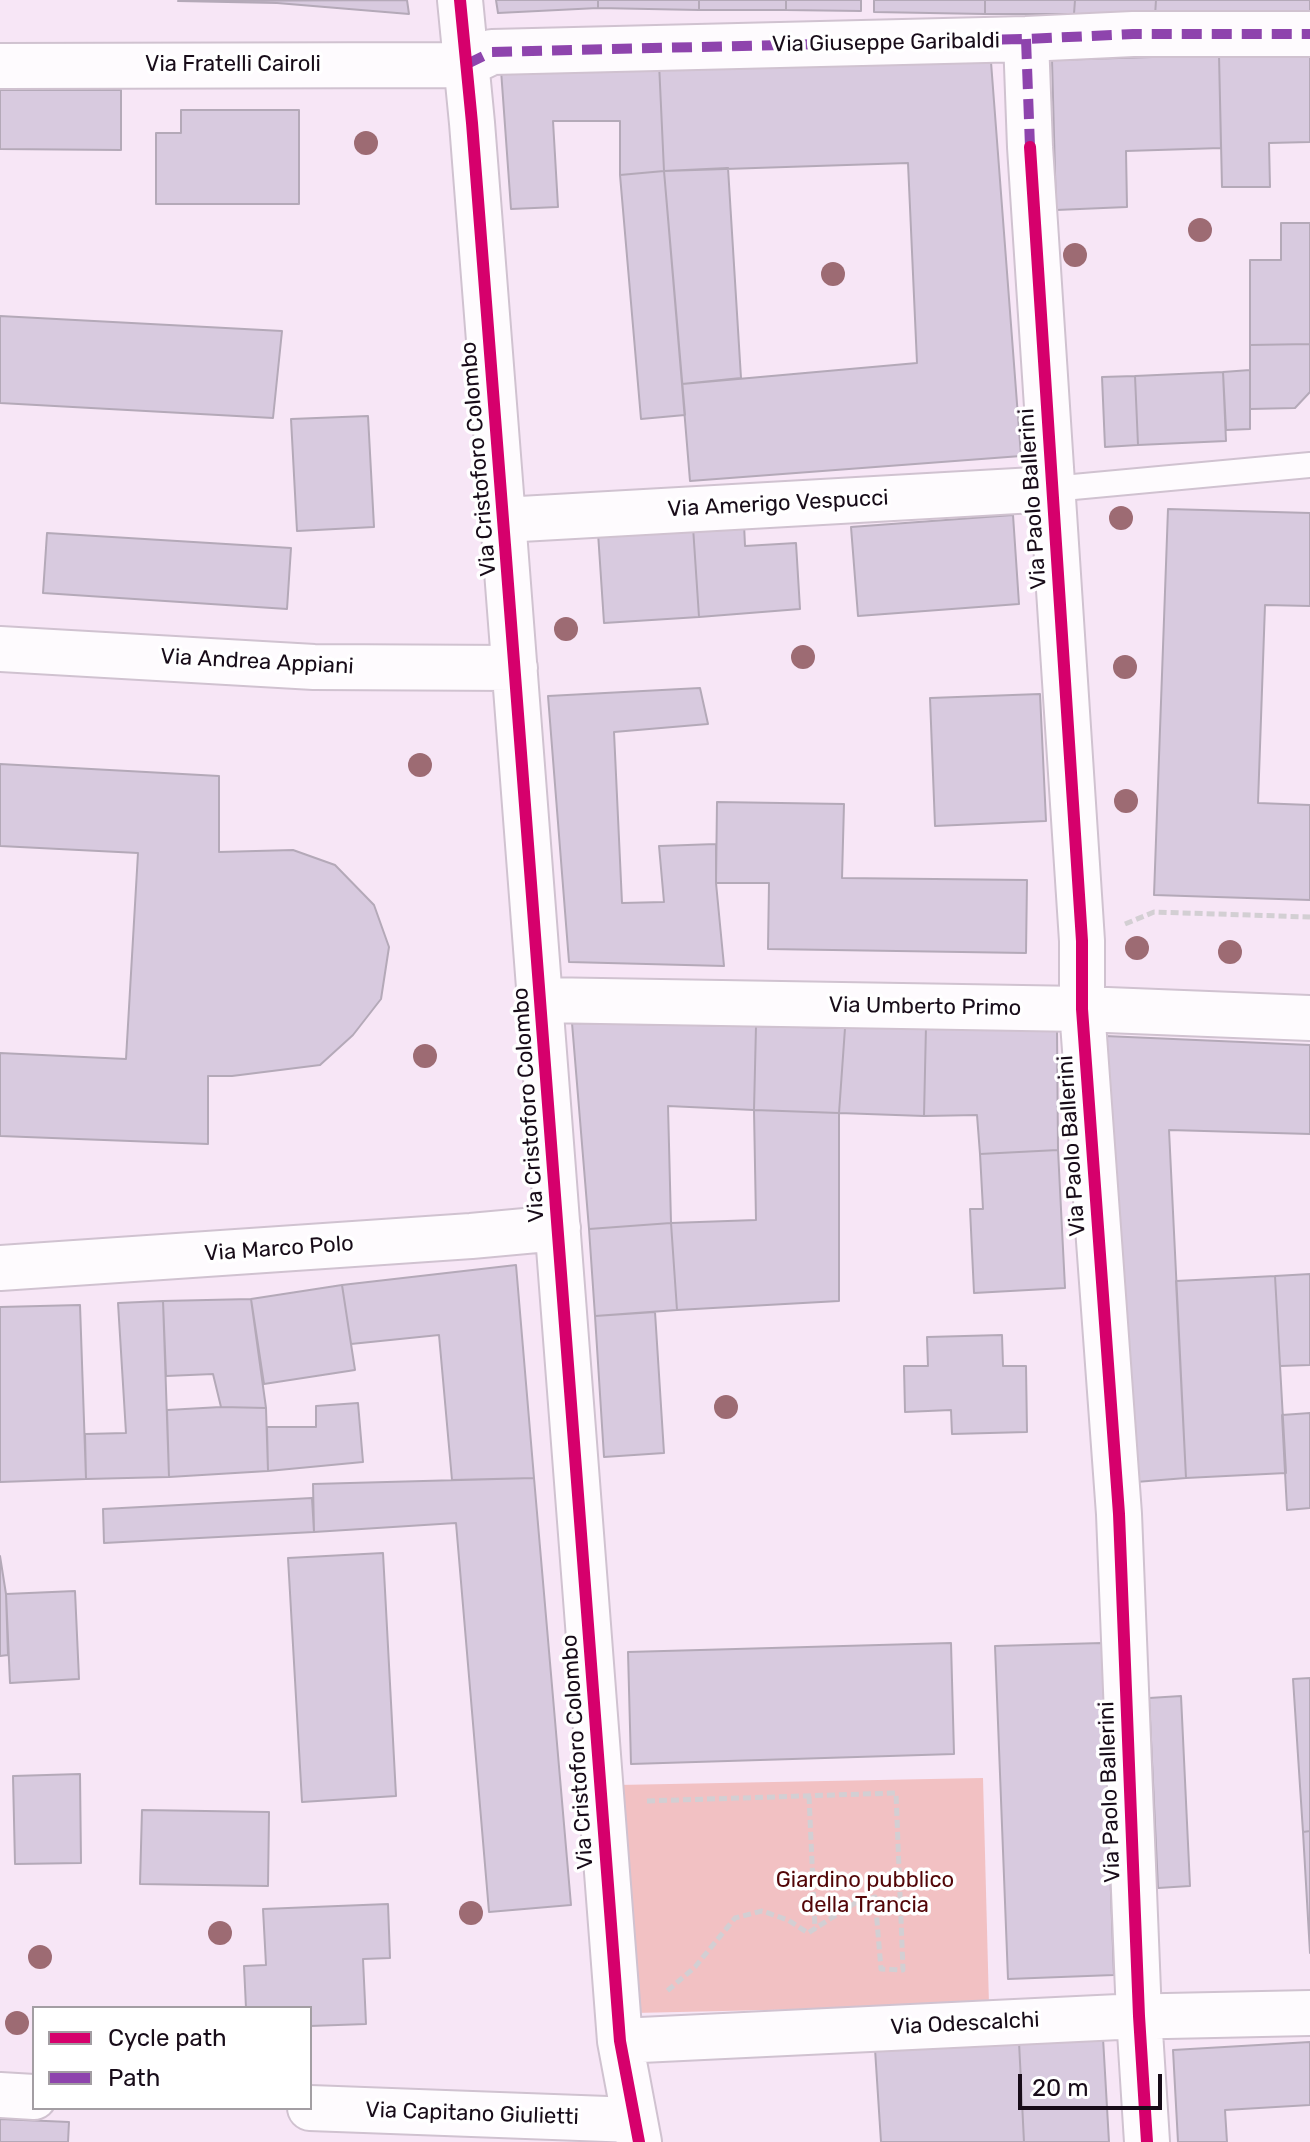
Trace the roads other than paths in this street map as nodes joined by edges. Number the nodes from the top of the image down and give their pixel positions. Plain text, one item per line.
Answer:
1 (460, 0) edge
2 (1310, 34) edge
3 (1026, 39) junction
4 (465, 65) junction
5 (0, 66) edge
6 (1310, 465) edge
7 (1052, 489) junction
8 (503, 520) junction
9 (0, 649) edge
10 (515, 668) junction
11 (541, 1000) junction
12 (1082, 1009) junction
13 (1310, 1018) edge
14 (558, 1228) junction
15 (0, 1268) edge
16 (1310, 2013) edge
17 (1139, 2016) junction
18 (619, 2023) junction
19 (0, 2095) edge
20 (32, 2097) edge
21 (312, 2108) edge
22 (636, 2131) edge
23 (1147, 2142) edge

1 - 4 street, Via Cristoforo Colombo
2 - 3 street, Via Giuseppe Garibaldi
3 - 4 street, Via Giuseppe Garibaldi
3 - 7 street, Via Paolo Ballerini
4 - 5 street, Via Fratelli Cairoli
4 - 8 street, Via Cristoforo Colombo
6 - 7 lane
7 - 8 street, Via Amerigo Vespucci
7 - 12 street, Via Paolo Ballerini
8 - 10 street, Via Cristoforo Colombo
9 - 10 street, Via Andrea Appiani
10 - 11 street, Via Cristoforo Colombo
11 - 12 street, Via Umberto Primo
11 - 14 street, Via Cristoforo Colombo
12 - 13 street, Via Umberto Primo
12 - 17 street, Via Paolo Ballerini
14 - 15 street, Via Marco Polo
14 - 18 street, Via Cristoforo Colombo
16 - 17 street, Via Odescalchi
17 - 18 street, Via Odescalchi
17 - 23 street, Via Paolo Ballerini
18 - 22 street, Via Cristoforo Colombo
19 - 20 street
21 - 22 street, Via Capitano Giulietti

